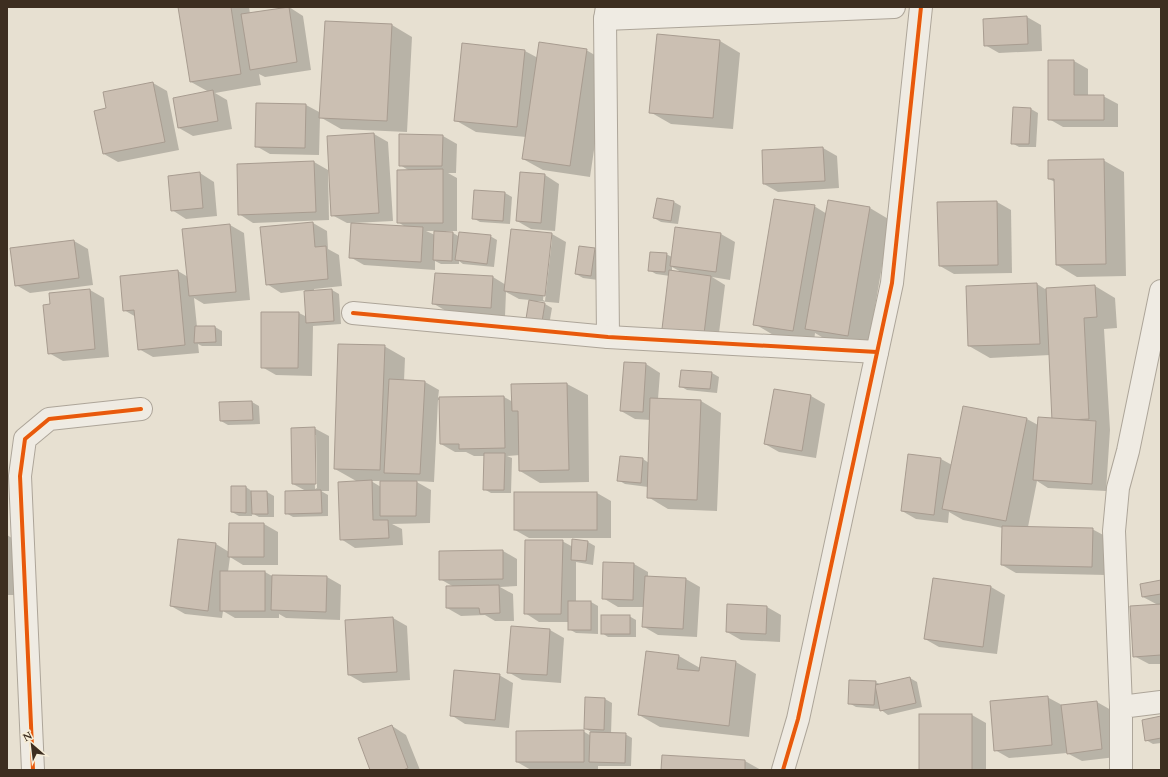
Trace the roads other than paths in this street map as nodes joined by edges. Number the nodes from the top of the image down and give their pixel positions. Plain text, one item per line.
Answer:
1 (894, 7) edge
2 (921, 7) edge
3 (606, 13) edge
4 (1161, 291) edge
5 (353, 313) dead end
6 (608, 336) junction
7 (877, 352) junction
8 (141, 409) dead end
9 (1161, 702) edge
10 (1121, 707) junction
11 (33, 770) edge
12 (783, 770) edge
13 (1121, 770) edge

1 - 3 street
2 - 7 street
3 - 6 street
4 - 10 street
5 - 6 street
6 - 7 street
7 - 12 street
8 - 11 street
9 - 10 street
10 - 13 street

